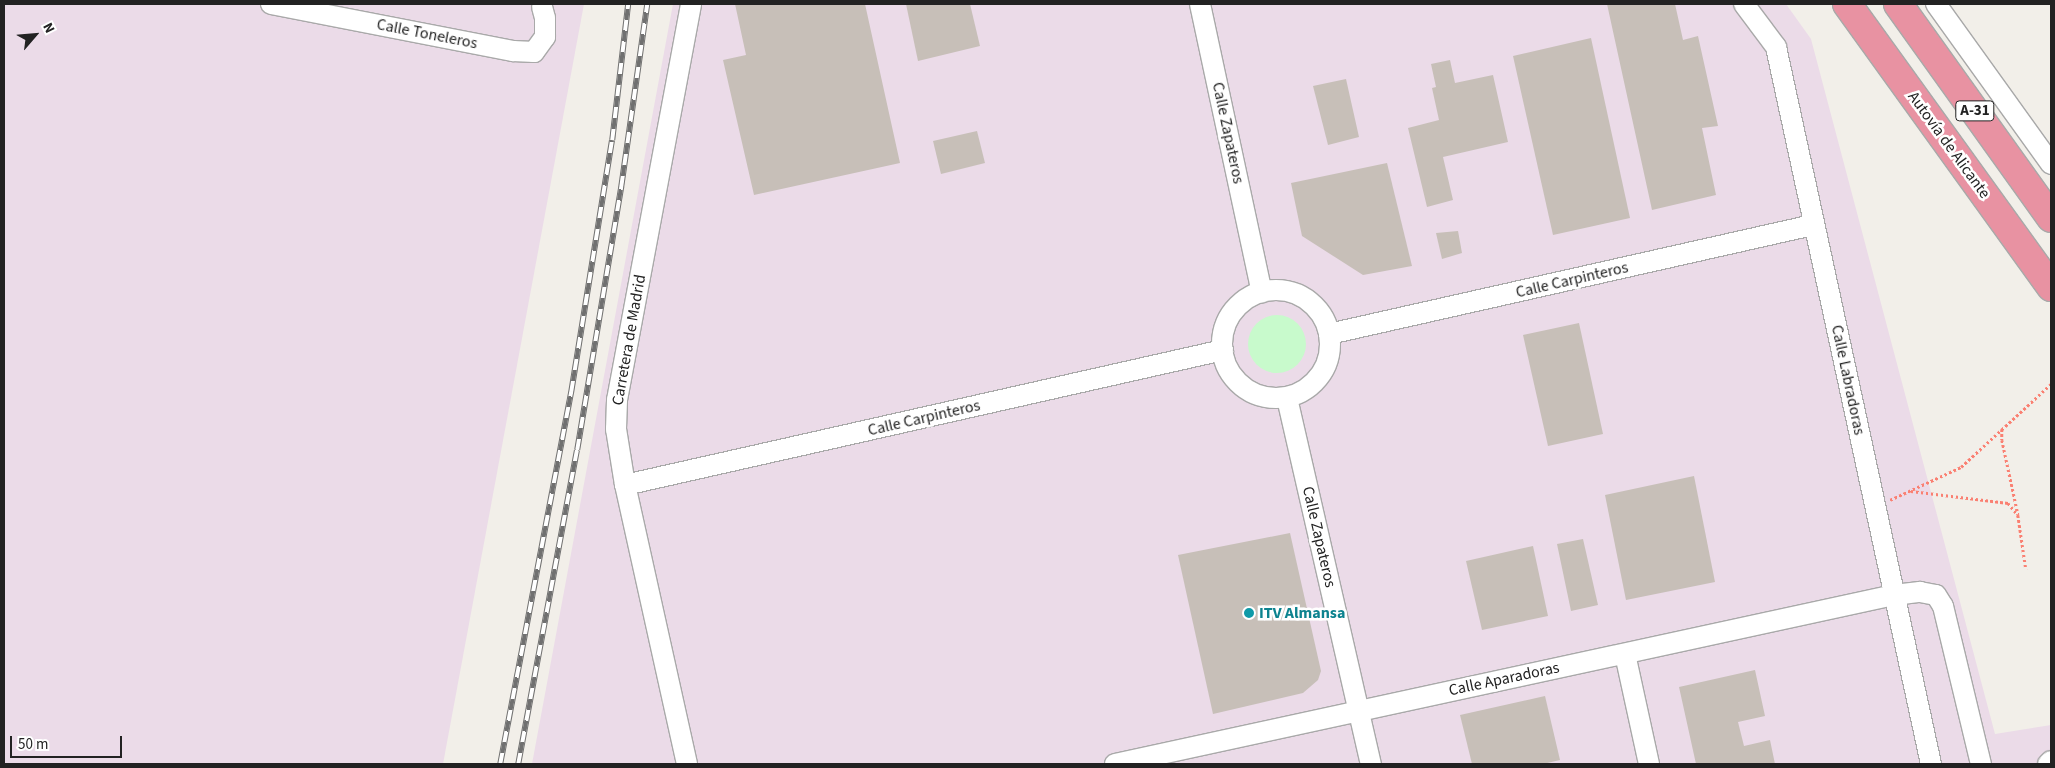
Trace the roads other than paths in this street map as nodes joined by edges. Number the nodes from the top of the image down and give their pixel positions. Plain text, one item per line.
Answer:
1 (271, 4) edge
2 (691, 4) edge
3 (1200, 4) edge
4 (1744, 4) edge
5 (1847, 4) edge
6 (1898, 4) edge
7 (1936, 4) edge
8 (542, 7) dead end
9 (2051, 164) edge
10 (2051, 218) edge
11 (1814, 225) junction
12 (2051, 287) edge
13 (1262, 292) junction
14 (1329, 334) junction
15 (1222, 350) junction
16 (1287, 398) junction
17 (625, 485) junction
18 (1894, 595) junction
19 (1625, 654) junction
20 (1358, 710) junction
21 (2051, 761) edge
22 (687, 764) edge
23 (1114, 764) edge
24 (1371, 764) edge
25 (1649, 764) edge
26 (1931, 764) edge
27 (1981, 764) edge
28 (2048, 764) edge

1 - 8 street, Calle Toneleros
2 - 17 street, Carretera de Madrid
3 - 13 street, Calle Zapateros
4 - 11 street, Calle Labradoras
5 - 12 highway, Autovía de Alicante / A-31
6 - 10 highway, A-31
7 - 9 street
11 - 14 street, Calle Carpinteros
11 - 18 street, Calle Labradoras
13 - 14 street
13 - 15 street
14 - 16 street
15 - 16 street
15 - 17 street, Calle Carpinteros
16 - 20 street, Calle Zapateros
17 - 22 street, Carretera de Madrid
18 - 19 street, Calle Aparadoras
18 - 26 street, Calle Labradoras
18 - 27 street, Calle Aparadoras
19 - 20 street, Calle Aparadoras
19 - 25 street
20 - 23 street, Calle Aparadoras
20 - 24 street, Calle Zapateros
21 - 28 street

